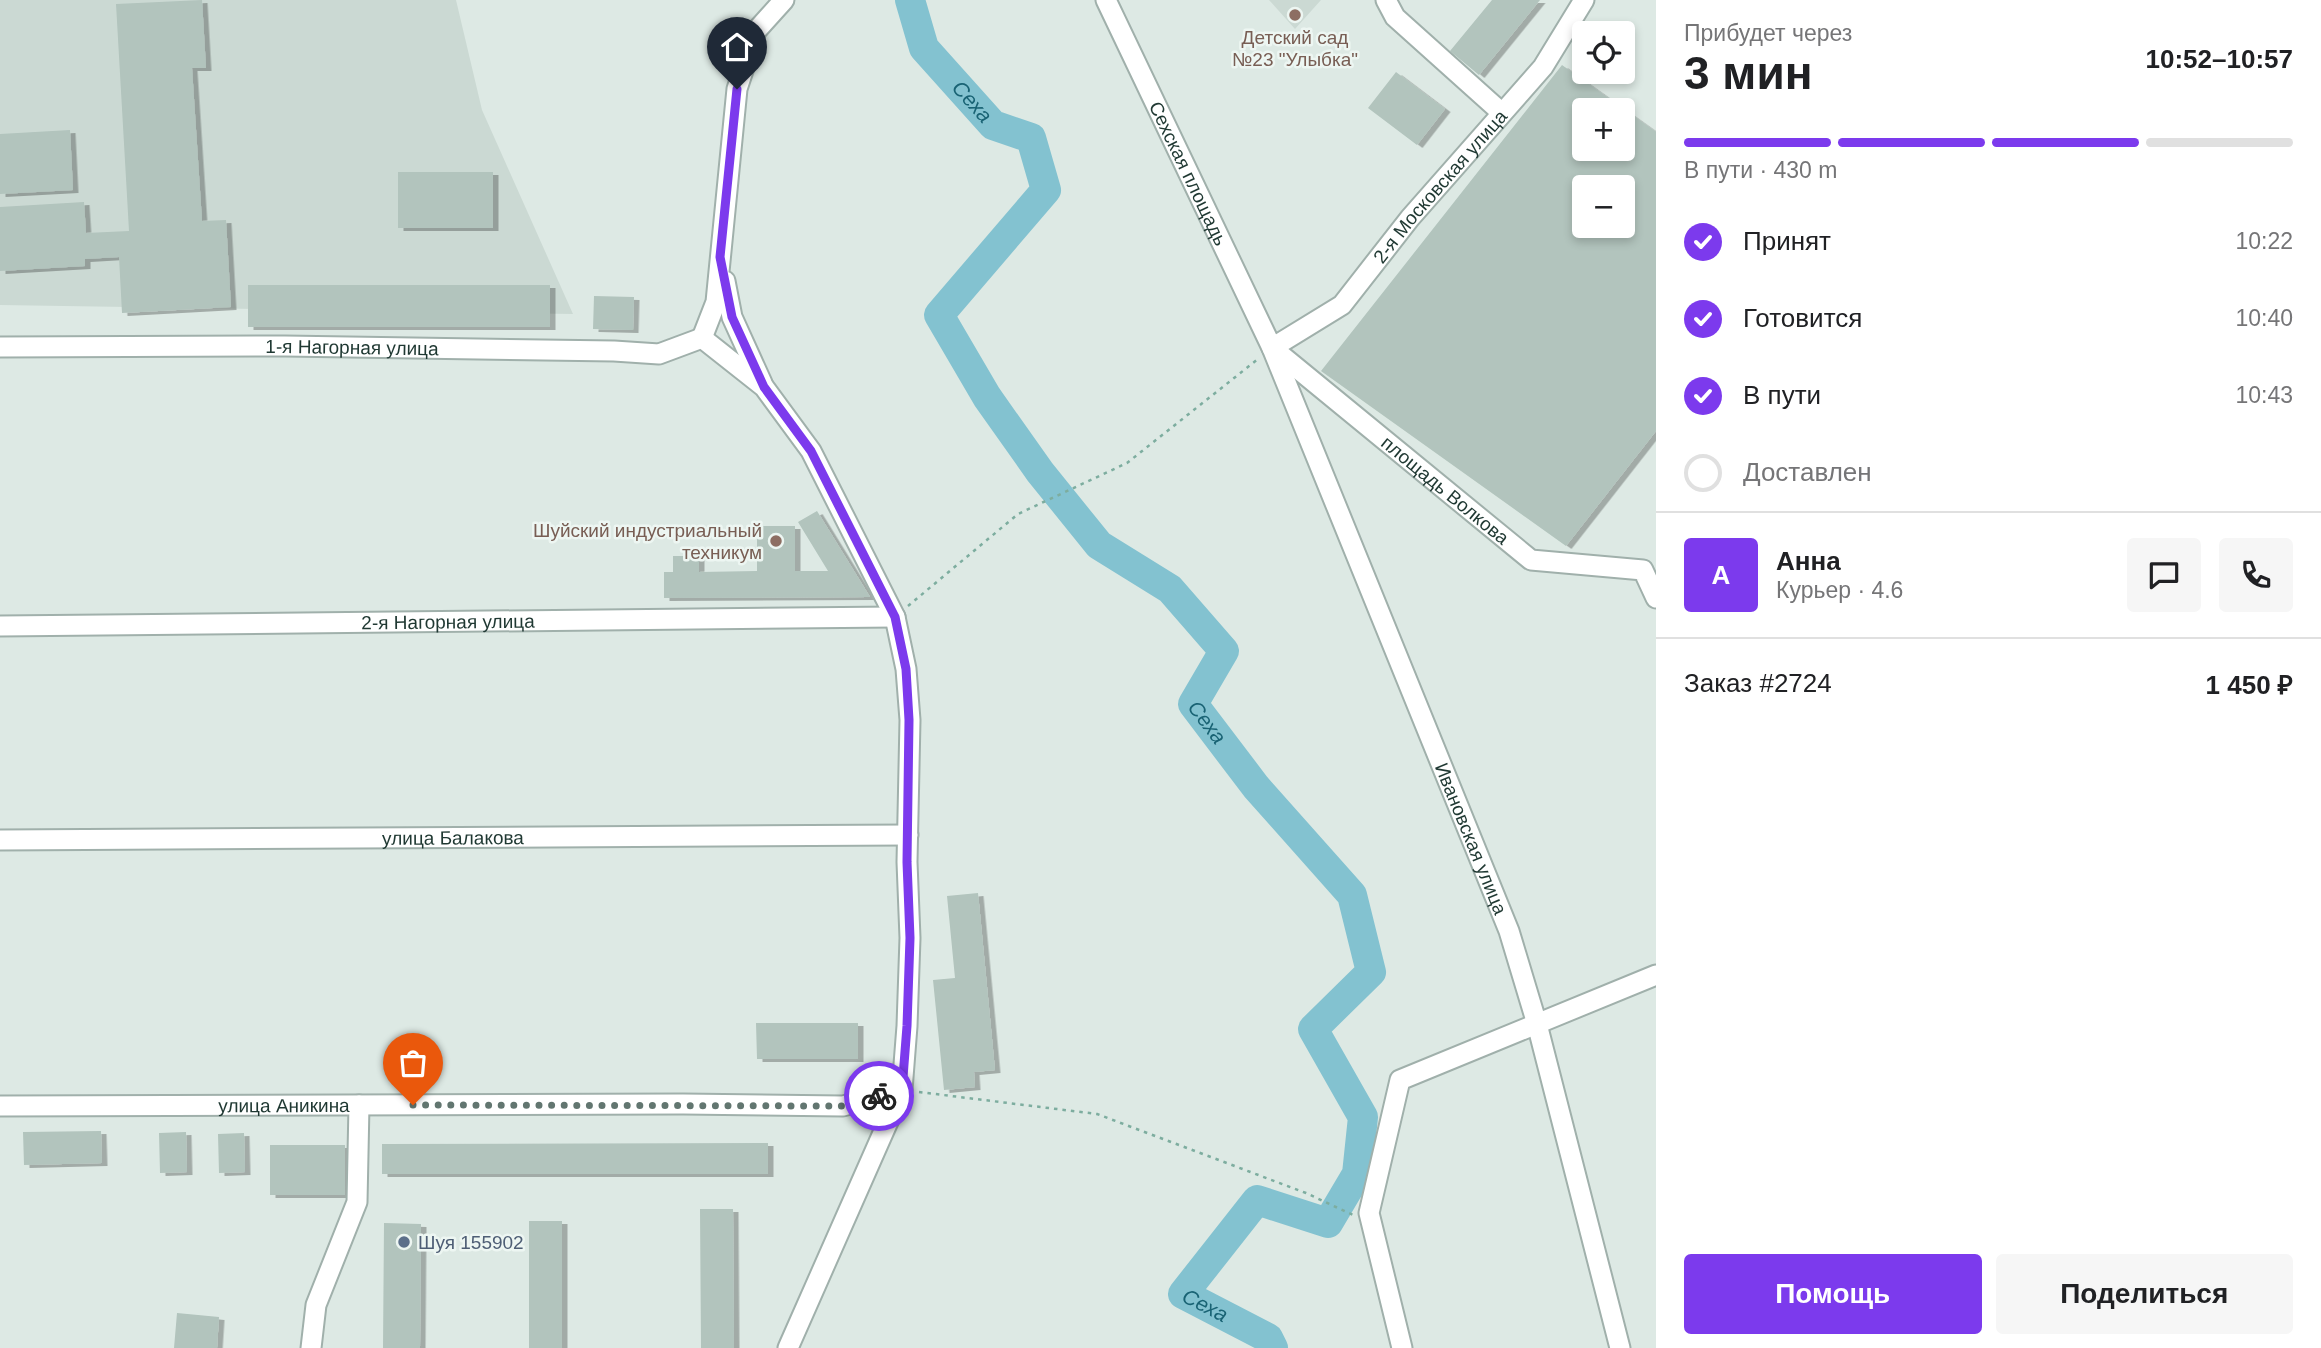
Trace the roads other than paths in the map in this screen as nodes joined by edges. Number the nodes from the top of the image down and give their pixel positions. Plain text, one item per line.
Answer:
1 (784, 0) edge
2 (1106, 0) edge
3 (1386, 0) edge
4 (1584, 0) edge
5 (1502, 113) junction
6 (720, 257) junction
7 (702, 338) junction
8 (0, 347) edge
9 (1272, 348) junction
10 (764, 387) junction
11 (1656, 597) edge
12 (895, 617) junction
13 (0, 626) edge
14 (908, 835) junction
15 (0, 840) edge
16 (1656, 975) edge
17 (1537, 1024) junction
18 (902, 1090) junction
19 (359, 1105) junction
20 (0, 1106) edge
21 (310, 1348) edge
22 (788, 1348) edge
23 (1402, 1348) edge
24 (1620, 1348) edge

1 - 6 street
2 - 9 street, Сехская площадь
3 - 5 street
4 - 5 street, 2-я Московская улица
5 - 9 street, 2-я Московская улица
6 - 7 street
6 - 10 street
7 - 8 street, 1-я Нагорная улица
7 - 10 street
9 - 11 street, площадь Волкова
9 - 17 street, Ивановская улица
10 - 12 street
12 - 13 street, 2-я Нагорная улица
12 - 14 street
14 - 15 street, улица Балакова
14 - 18 street
16 - 17 street
17 - 23 street
17 - 24 street, Ивановская улица
18 - 19 street, улица Аникина
18 - 22 street
19 - 20 street, улица Аникина
19 - 21 street

